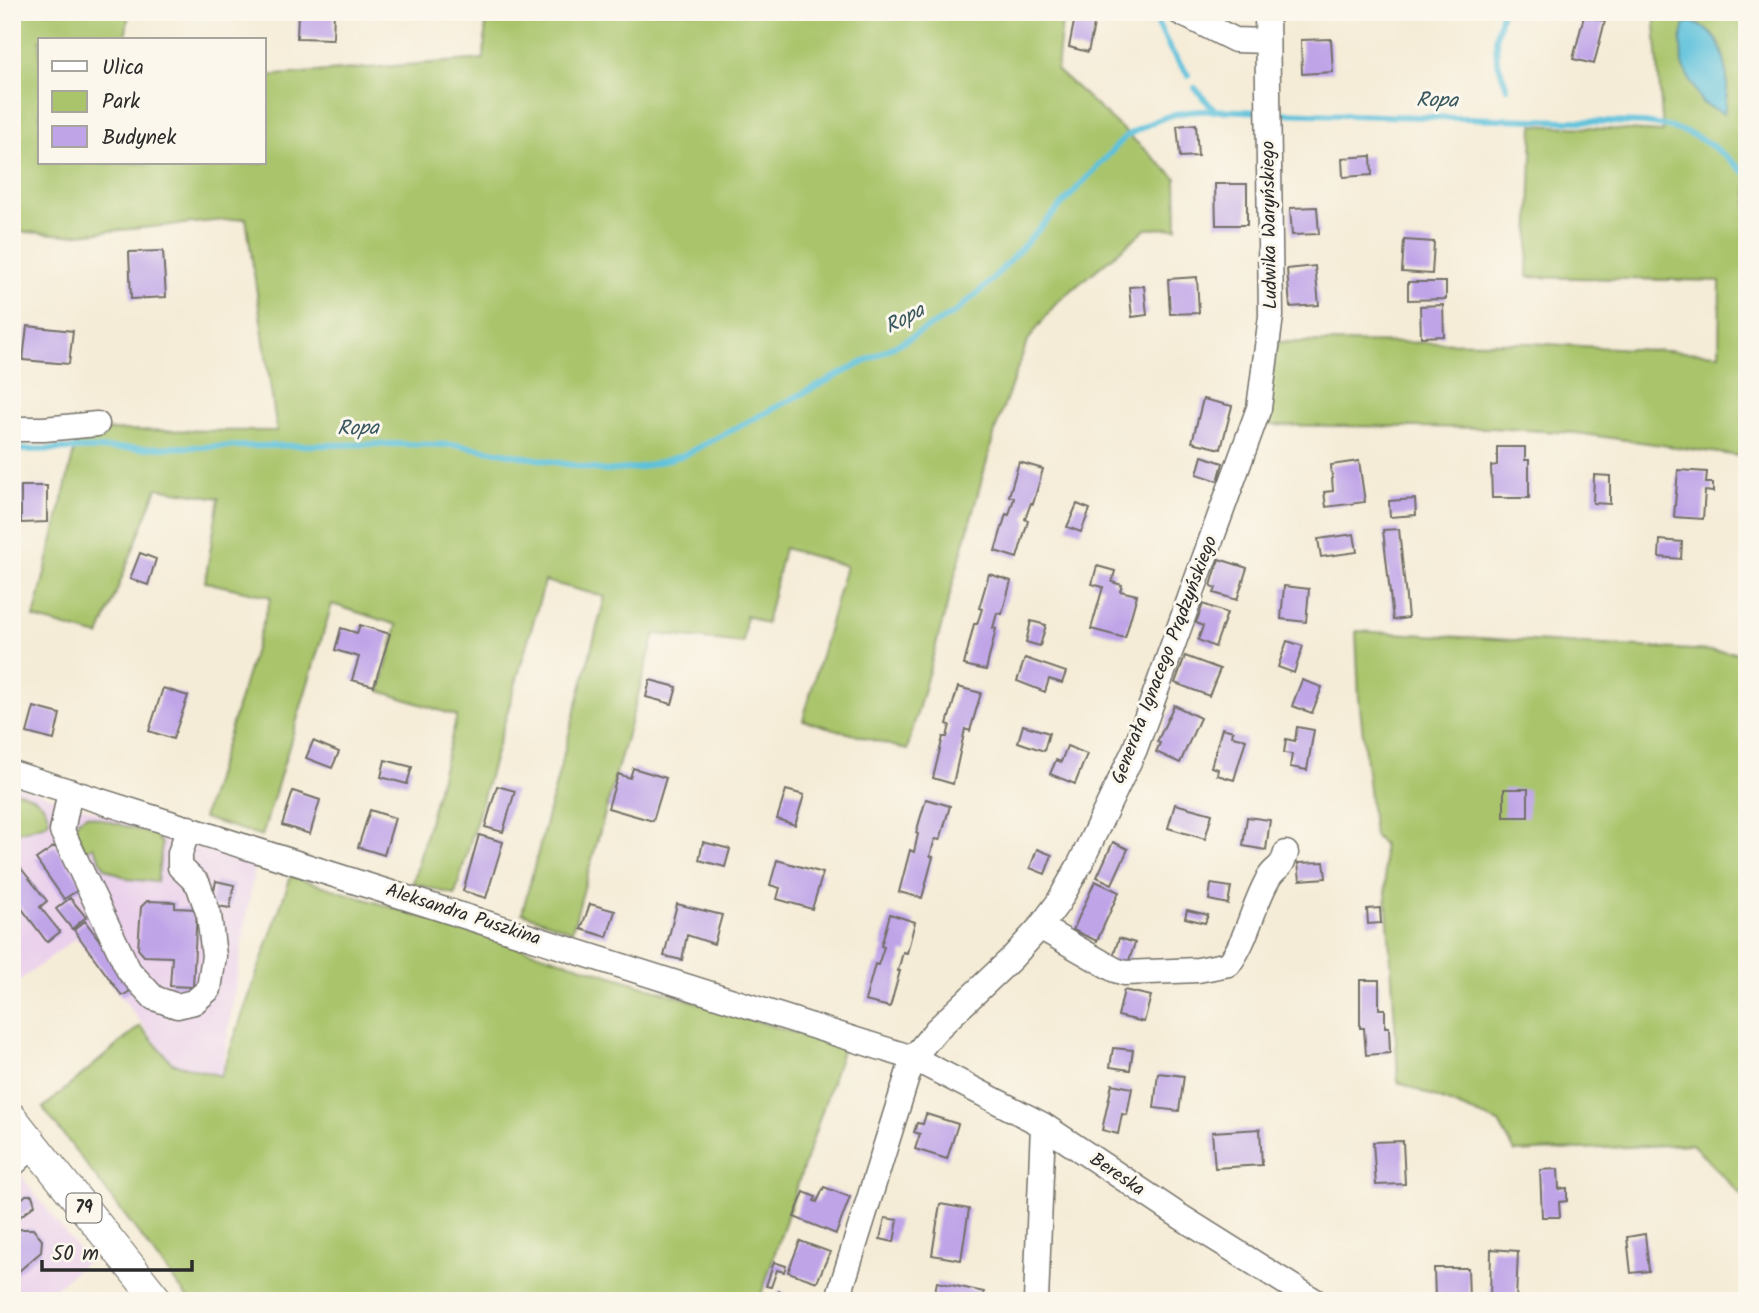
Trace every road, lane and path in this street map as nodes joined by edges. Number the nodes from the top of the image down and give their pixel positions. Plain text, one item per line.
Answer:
1 (1179, 12) edge
2 (1267, 12) edge
3 (1268, 41) junction
4 (1259, 408) joint
5 (97, 424) dead end
6 (12, 429) edge
7 (12, 773) edge
8 (71, 791) junction
9 (188, 828) junction
10 (1286, 853) dead end
11 (1040, 927) junction
12 (914, 1058) junction
13 (12, 1118) edge
14 (1043, 1125) junction
15 (34, 1145) junction
16 (12, 1165) edge
17 (840, 1292) dead end
18 (156, 1300) edge
19 (1036, 1301) edge
20 (1315, 1301) edge

1 - 3 street
2 - 3 street, Ludwika Waryńskiego
3 - 4 street, Ludwika Waryńskiego
4 - 11 street, Generała Ignacego Prądzyńskiego
5 - 6 street
7 - 8 street, Aleksandra Puszkina
8 - 9 street, Aleksandra Puszkina
8 - 9 street
9 - 12 street, Aleksandra Puszkina
10 - 11 street
11 - 12 street, Generała Ignacego Prądzyńskiego
12 - 14 street, Bereska
12 - 17 street
13 - 15 main road, 79
14 - 19 street
14 - 20 street, Bereska
15 - 16 street
15 - 18 main road, 79

